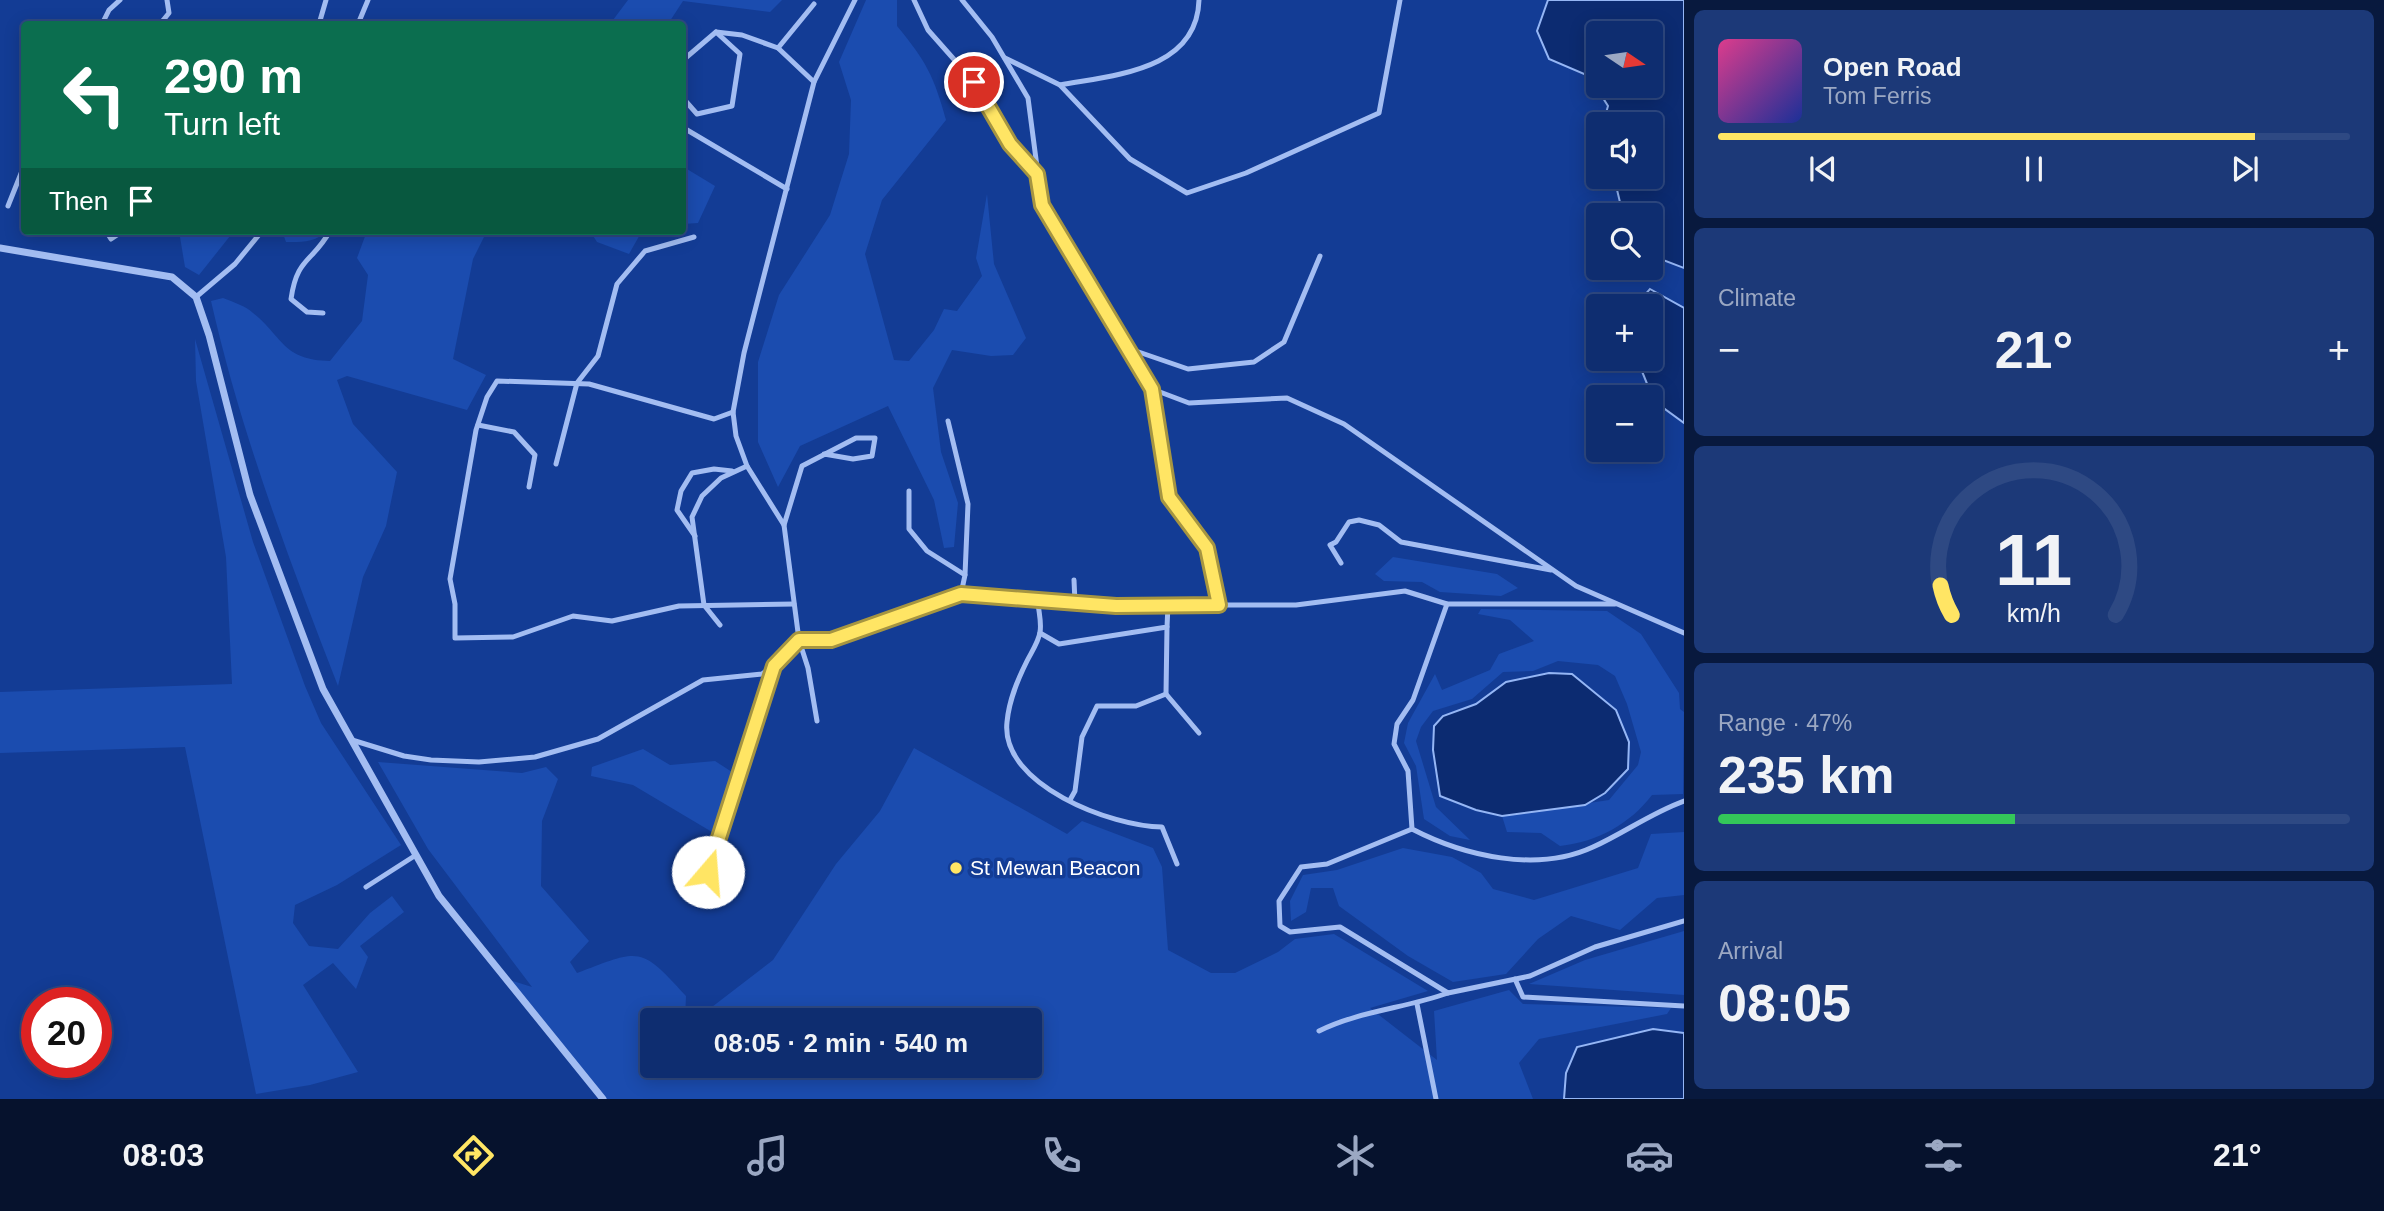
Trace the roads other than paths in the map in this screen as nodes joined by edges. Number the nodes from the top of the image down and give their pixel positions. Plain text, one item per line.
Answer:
1 (120, 0) edge
2 (167, 0) edge
3 (326, 0) edge
4 (368, 0) edge
5 (855, 0) edge
6 (914, 0) edge
7 (962, 0) edge
8 (1199, 0) edge
9 (1400, 0) edge
10 (814, 4) dead end
11 (104, 21) edge
12 (162, 21) edge
13 (320, 21) edge
14 (359, 21) edge
15 (716, 32) junction
16 (778, 48) junction
17 (686, 58) edge
18 (1005, 58) junction
19 (814, 82) junction
20 (1060, 85) junction
21 (686, 102) edge
22 (686, 129) edge
23 (21, 174) edge
24 (1037, 174) junction
25 (787, 189) junction
26 (8, 206) dead end
27 (259, 235) edge
28 (328, 235) edge
29 (694, 237) dead end
30 (0, 248) edge
31 (1320, 256) dead end
32 (196, 297) junction
33 (323, 313) dead end
34 (1127, 348) junction
35 (577, 383) junction
36 (1152, 389) junction
37 (733, 412) junction
38 (948, 421) dead end
39 (478, 425) junction
40 (824, 454) junction
41 (556, 464) dead end
42 (747, 466) junction
43 (735, 471) junction
44 (529, 487) dead end
45 (909, 491) dead end
46 (784, 525) junction
47 (697, 538) junction
48 (1340, 563) dead end
49 (1555, 571) junction
50 (965, 575) junction
51 (1074, 580) dead end
52 (961, 594) junction
53 (1038, 600) junction
54 (1075, 603) junction
55 (794, 604) junction
56 (1447, 604) junction
57 (1618, 604) junction
58 (704, 605) junction
59 (1168, 605) junction
60 (1219, 605) junction
61 (720, 625) dead end
62 (1167, 627) junction
63 (1040, 633) junction
64 (1684, 633) edge
65 (799, 640) junction
66 (774, 666) junction
67 (1167, 694) junction
68 (817, 721) dead end
69 (1199, 733) dead end
70 (351, 740) junction
71 (1070, 800) junction
72 (1684, 801) edge
73 (1412, 829) junction
74 (416, 855) junction
75 (1177, 864) dead end
76 (366, 887) dead end
77 (700, 898) dead end
78 (1684, 920) edge
79 (1516, 979) junction
80 (1448, 993) junction
81 (1417, 1004) junction
82 (1684, 1006) edge
83 (1320, 1031) dead end
84 (603, 1099) edge
85 (1436, 1099) edge

1 - 11 lane
2 - 12 lane
3 - 13 lane
4 - 14 lane
5 - 19 lane
6 - 24 lane
7 - 18 lane
8 - 20 lane
9 - 20 lane
10 - 16 lane
15 - 16 lane
15 - 17 lane
15 - 21 lane
16 - 19 lane
18 - 20 lane
18 - 24 lane
19 - 25 lane
22 - 25 lane
23 - 26 lane
24 - 34 lane
25 - 37 lane
27 - 32 lane
28 - 33 lane
29 - 35 lane
30 - 32 street
31 - 34 lane
32 - 70 street
34 - 36 lane
35 - 37 lane
35 - 39 lane
35 - 41 lane
36 - 49 lane
36 - 60 lane
37 - 42 lane
38 - 50 lane
39 - 44 lane
39 - 58 lane
40 - 40 lane
40 - 46 lane
42 - 43 lane
42 - 46 lane
43 - 47 lane
43 - 47 lane
45 - 50 lane
46 - 55 lane
47 - 58 lane
48 - 49 lane
49 - 57 lane
50 - 52 lane
51 - 54 lane
52 - 53 lane
52 - 65 lane
53 - 54 lane
53 - 63 lane
54 - 59 lane
55 - 58 lane
55 - 65 lane
56 - 57 lane
56 - 60 lane
56 - 73 lane
57 - 64 lane
58 - 61 lane
59 - 60 lane
59 - 62 lane
62 - 63 lane
62 - 67 lane
63 - 71 lane
65 - 66 lane
65 - 68 lane
66 - 70 lane
66 - 77 lane
67 - 69 lane
67 - 71 lane
70 - 74 street
71 - 75 lane
72 - 73 lane
73 - 80 lane
74 - 76 lane
74 - 84 street
78 - 79 lane
79 - 80 lane
79 - 82 lane
80 - 81 lane
81 - 83 lane
81 - 85 lane

